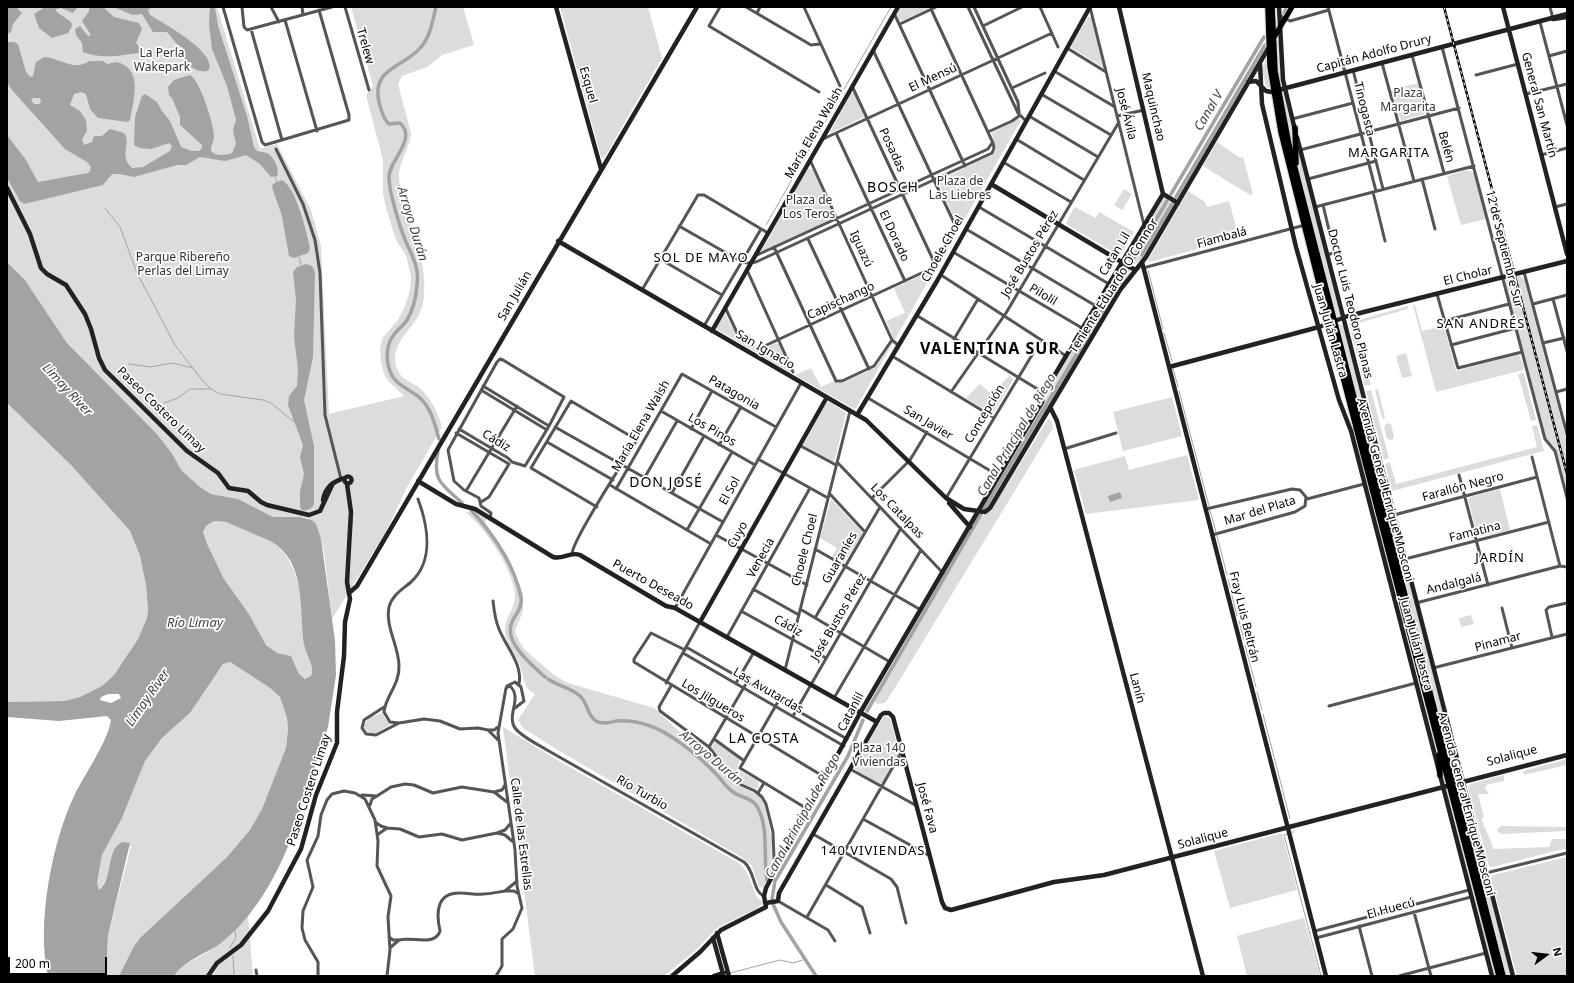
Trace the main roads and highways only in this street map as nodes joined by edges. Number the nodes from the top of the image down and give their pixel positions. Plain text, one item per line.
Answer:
1 (1268, 7) edge
2 (1272, 7) edge
3 (1292, 7) edge
4 (1272, 40) junction
5 (1269, 47) junction
6 (1276, 91) junction
7 (1295, 128) road end
8 (1297, 179) junction
9 (1332, 322) junction
10 (1385, 481) road end
11 (1393, 548) junction
12 (1437, 736) junction
13 (1440, 774) road end
14 (1452, 784) junction
15 (1499, 976) edge
16 (1503, 976) edge

1 - 5 highway, Avenida General Enrique Mosconi
2 - 4 highway, Avenida General Enrique Mosconi
3 - 4 main road, Teniente Eduardo O'Connor
4 - 5 main road, Teniente Eduardo O'Connor
4 - 6 highway, Avenida General Enrique Mosconi
5 - 6 highway, Avenida General Enrique Mosconi
6 - 8 highway, Avenida General Enrique Mosconi
6 - 9 highway, Avenida General Enrique Mosconi
7 - 8 highway
8 - 9 highway, Avenida General Enrique Mosconi
9 - 11 highway, Avenida General Enrique Mosconi
9 - 12 highway, Avenida General Enrique Mosconi
10 - 11 highway
11 - 14 highway, Avenida General Enrique Mosconi
12 - 13 highway
12 - 14 highway, Avenida General Enrique Mosconi
14 - 15 highway, Avenida General Enrique Mosconi
14 - 16 highway, Avenida General Enrique Mosconi

